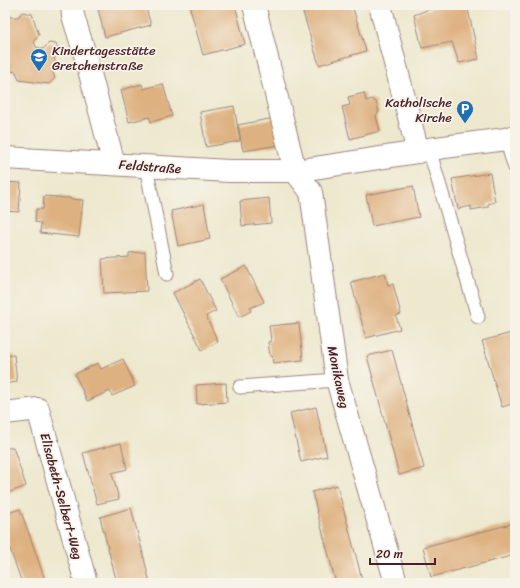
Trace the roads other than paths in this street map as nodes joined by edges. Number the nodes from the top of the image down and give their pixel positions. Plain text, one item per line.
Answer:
1 (72, 5) edge
2 (254, 5) edge
3 (380, 5) edge
4 (511, 138) edge
5 (423, 150) junction
6 (5, 158) edge
7 (114, 164) junction
8 (146, 166) junction
9 (515, 168) edge
10 (295, 171) junction
11 (167, 274) dead end
12 (478, 317) dead end
13 (337, 380) junction
14 (240, 387) dead end
15 (5, 413) edge
16 (86, 583) edge
17 (396, 583) edge

1 - 7 street
2 - 10 street
3 - 5 street
4 - 5 street, Feldstraße
4 - 9 lane
5 - 10 street, Feldstraße
5 - 12 lane
6 - 7 street, Feldstraße
7 - 8 street, Feldstraße
8 - 10 street, Feldstraße
8 - 11 lane
10 - 13 street, Monikaweg
13 - 14 lane
13 - 17 street, Monikaweg
15 - 16 street, Elisabeth-Selbert-Weg

